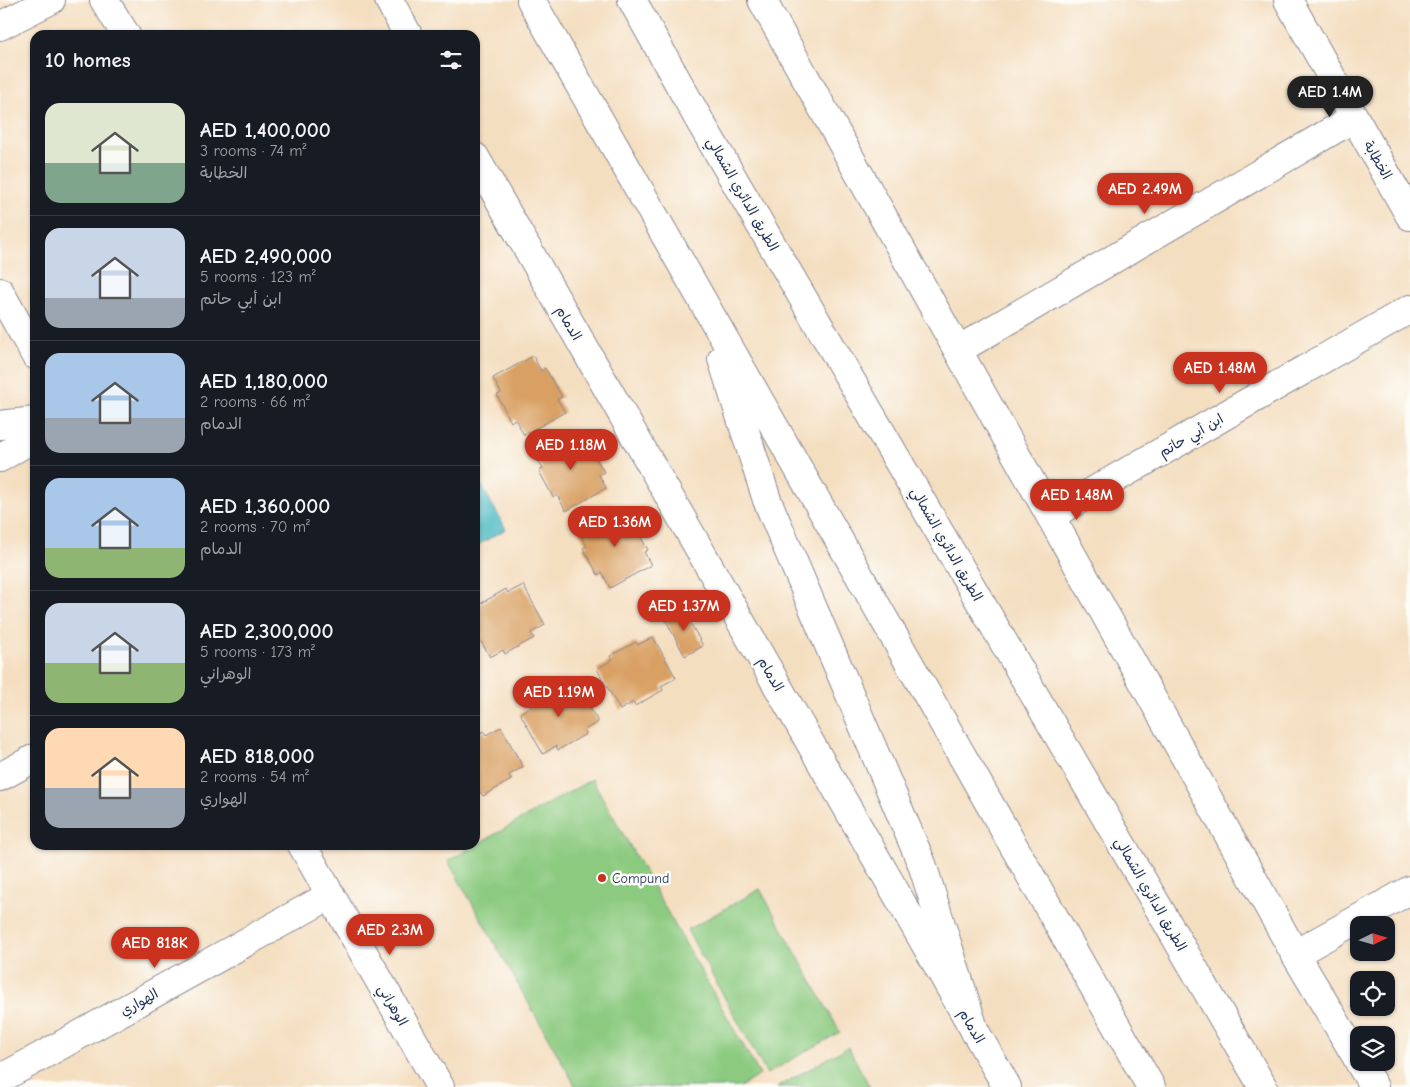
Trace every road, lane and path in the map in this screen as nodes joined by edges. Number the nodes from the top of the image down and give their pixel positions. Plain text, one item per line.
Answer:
1 (51, 0) edge
2 (104, 0) edge
3 (389, 0) edge
4 (632, 0) edge
5 (647, 0) edge
6 (762, 0) edge
7 (1288, 0) edge
8 (532, 3) edge
9 (0, 26) edge
10 (123, 30) edge
11 (405, 30) edge
12 (698, 118) junction
13 (1354, 118) junction
14 (482, 188) edge
15 (1410, 216) edge
16 (0, 292) edge
17 (705, 305) junction
18 (1410, 309) edge
19 (30, 346) edge
20 (958, 350) junction
21 (30, 422) edge
22 (0, 426) edge
23 (30, 440) edge
24 (0, 458) edge
25 (1050, 516) junction
26 (30, 761) edge
27 (0, 777) edge
28 (305, 850) edge
29 (1410, 890) edge
30 (331, 895) junction
31 (1295, 954) junction
32 (976, 1032) junction
33 (1350, 1047) edge
34 (1364, 1071) edge
35 (0, 1079) edge
36 (440, 1087) edge
37 (1007, 1087) edge
38 (1151, 1087) edge
39 (1263, 1087) edge
40 (1374, 1087) edge

1 - 9 main road
2 - 10 main road
3 - 11 main road
4 - 12 main road, الطريق الدائري الشمالي
5 - 12 main road
6 - 20 main road
7 - 13 main road, الخطابة
8 - 17 main road
12 - 39 main road, الطريق الدائري الشمالي
13 - 15 main road, الخطابة
13 - 20 main road
14 - 32 main road, الدمام
16 - 19 main road
17 - 32 main road
17 - 38 main road
18 - 25 main road, ابن أبي حاتم
20 - 25 main road
21 - 22 main road
23 - 24 main road
25 - 31 main road
26 - 27 main road
28 - 30 main road, الوهراني
29 - 31 main road
30 - 35 main road, الهواري
30 - 36 main road, الوهراني
31 - 33 main road
32 - 37 main road, الدمام
34 - 40 main road

